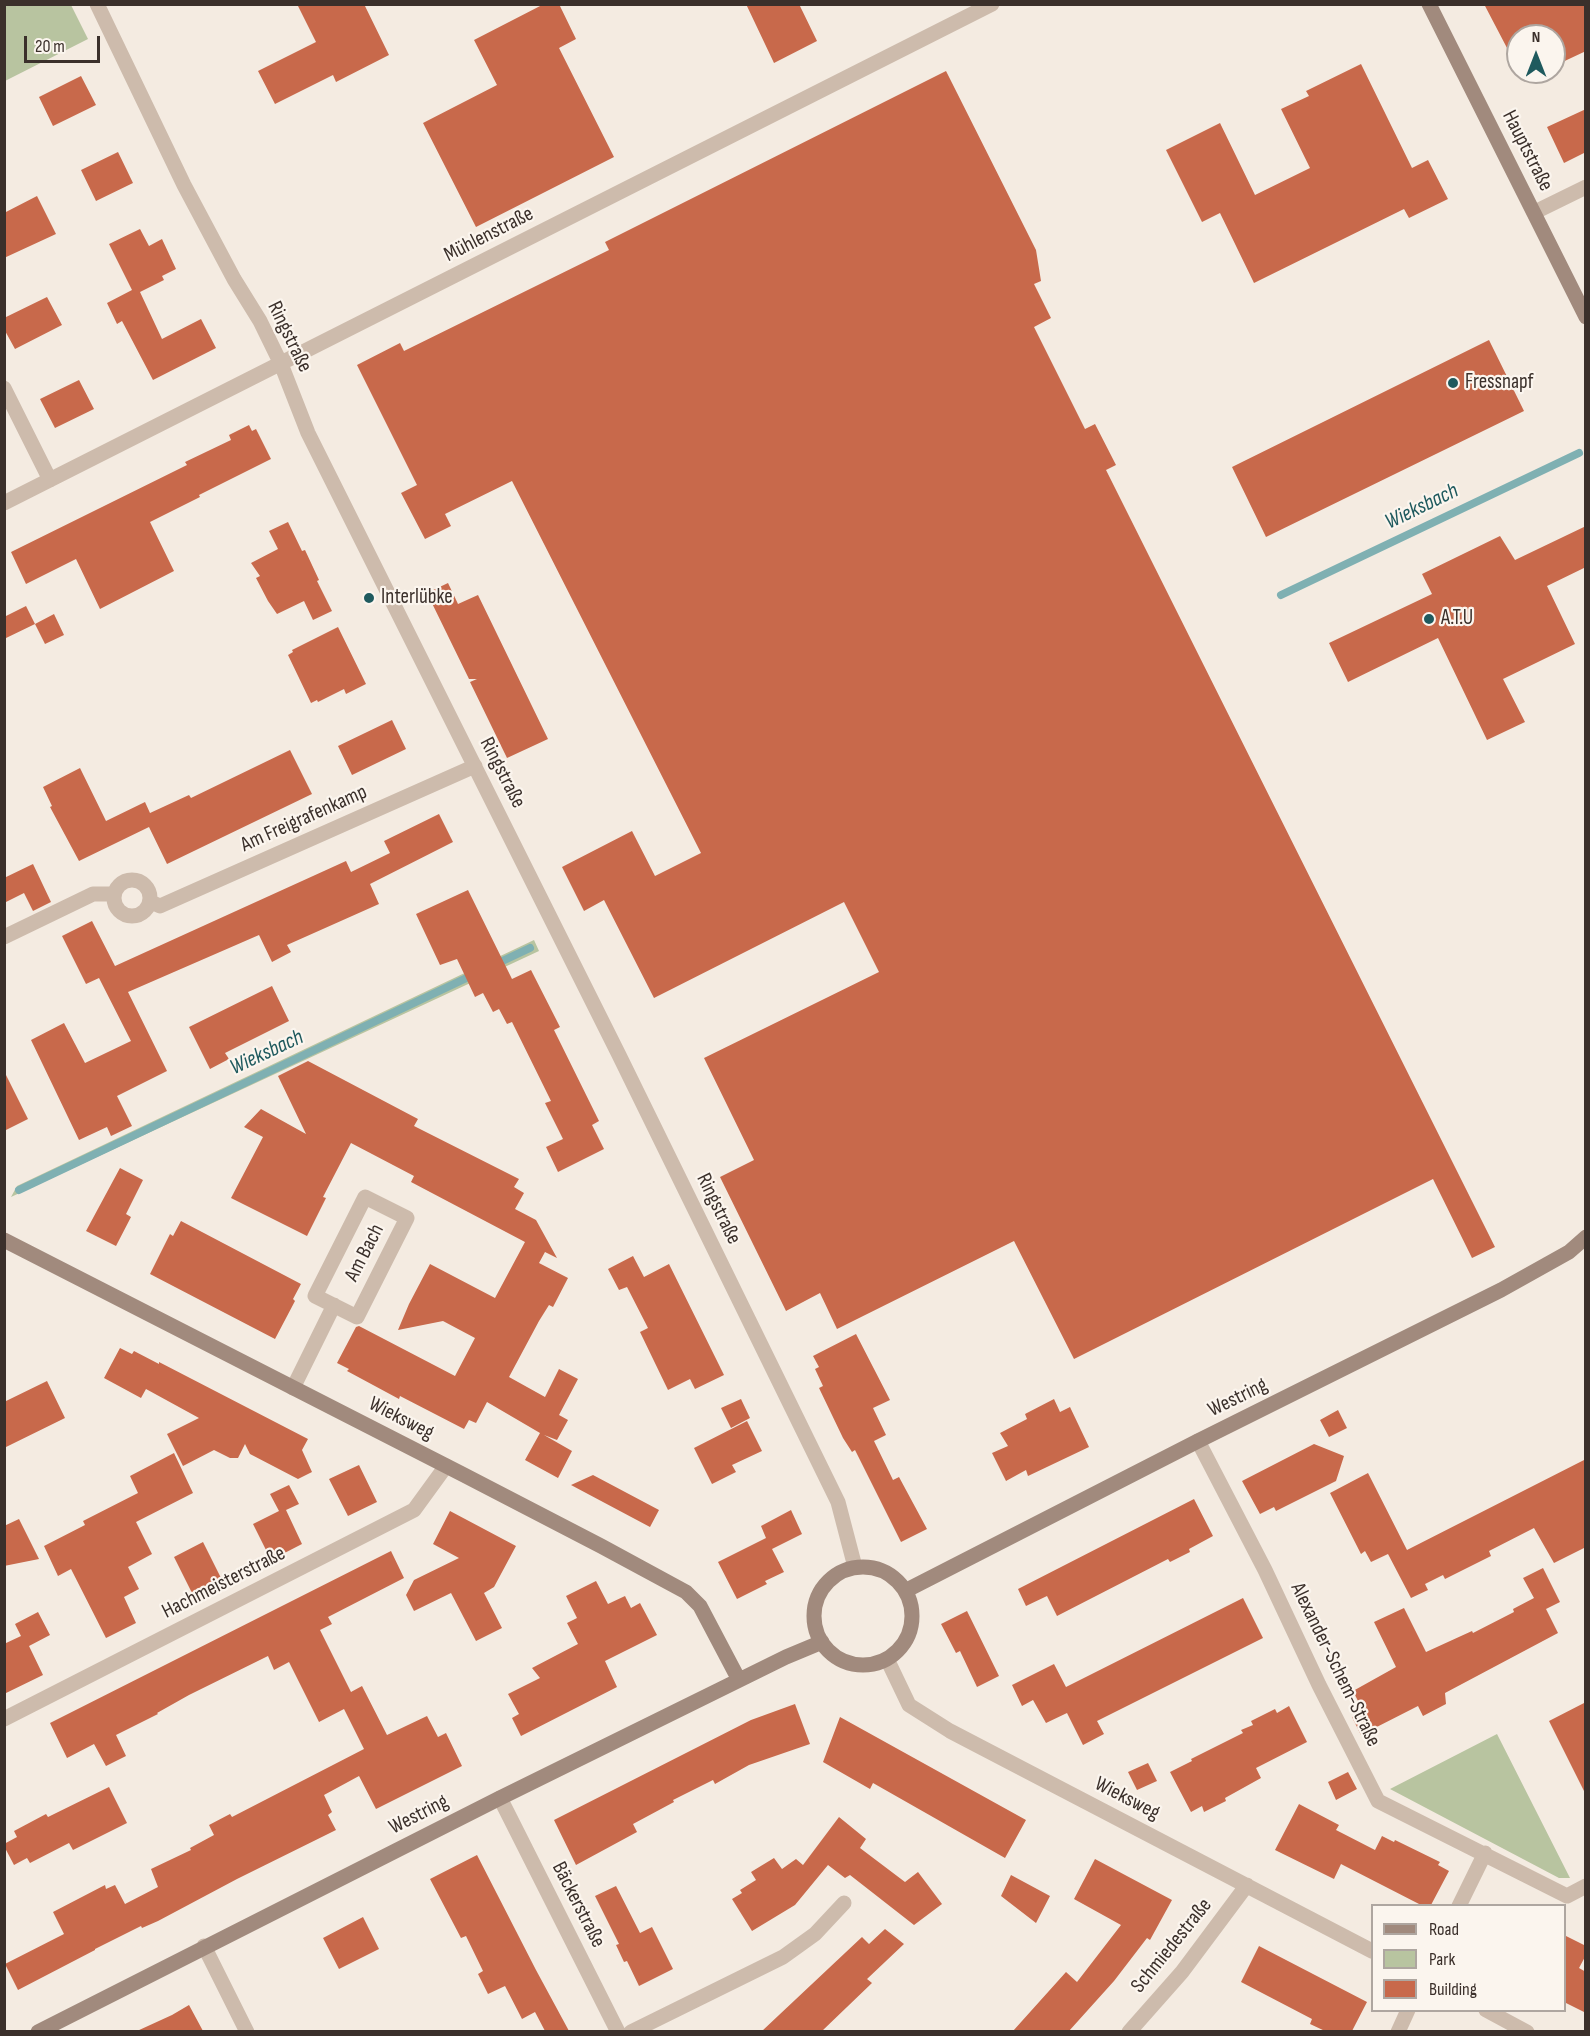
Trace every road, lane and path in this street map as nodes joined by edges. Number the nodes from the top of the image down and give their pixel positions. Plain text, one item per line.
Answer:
1 (97, 4) edge
2 (993, 4) edge
3 (1429, 4) edge
4 (1586, 187) edge
5 (1535, 212) junction
6 (1586, 317) edge
7 (281, 364) junction
8 (4, 388) edge
9 (50, 480) junction
10 (4, 503) edge
11 (475, 766) junction
12 (114, 894) junction
13 (151, 902) junction
14 (4, 937) edge
15 (1586, 1237) edge
16 (4, 1240) edge
17 (334, 1305) junction
18 (293, 1388) junction
19 (1198, 1441) junction
20 (446, 1466) junction
21 (855, 1567) junction
22 (906, 1591) junction
23 (822, 1642) junction
24 (887, 1659) junction
25 (739, 1680) junction
26 (4, 1719) edge
27 (500, 1798) junction
28 (1485, 1853) junction
29 (1247, 1885) junction
30 (1586, 1886) edge
31 (844, 1903) dead end
32 (1460, 1904) edge
33 (204, 1946) junction
34 (1371, 1950) edge
35 (1407, 2012) edge
36 (1490, 2012) edge
37 (38, 2031) edge
38 (247, 2031) edge
39 (618, 2031) edge
40 (630, 2031) edge
41 (1129, 2031) edge
42 (1398, 2031) edge
43 (1527, 2031) edge

1 - 7 street, Ringstraße
2 - 7 street, Mühlenstraße
3 - 5 main road, Hauptstraße
4 - 5 street
5 - 6 main road, Hauptstraße
7 - 9 street, Mühlenstraße
7 - 11 street, Ringstraße
8 - 9 street
9 - 10 street, Mühlenstraße
11 - 13 street, Am Freigrafenkamp
11 - 21 street, Ringstraße
12 - 13 street
12 - 13 street, Am Freigrafenkamp
12 - 14 street
15 - 19 main road, Westring
16 - 18 main road, Wieksweg
17 - 17 street, Am Bach
17 - 18 street, Am Bach
18 - 20 main road, Wieksweg
19 - 22 main road, Westring
19 - 28 street, Alexander-Schem-Straße
20 - 25 main road, Wieksweg
20 - 26 street, Hachmeisterstraße
21 - 22 main road
21 - 23 main road
22 - 24 main road
23 - 24 main road
23 - 25 main road, Westring
24 - 29 street, Wieksweg
25 - 27 main road, Westring
27 - 33 main road, Westring
27 - 39 street, Bäckerstraße
28 - 30 street, Alexander-Schem-Straße
28 - 32 street
29 - 34 street, Wieksweg
29 - 41 street, Schmiedestraße
31 - 40 street
33 - 37 main road, Westring
33 - 38 street
35 - 42 street
36 - 43 street

